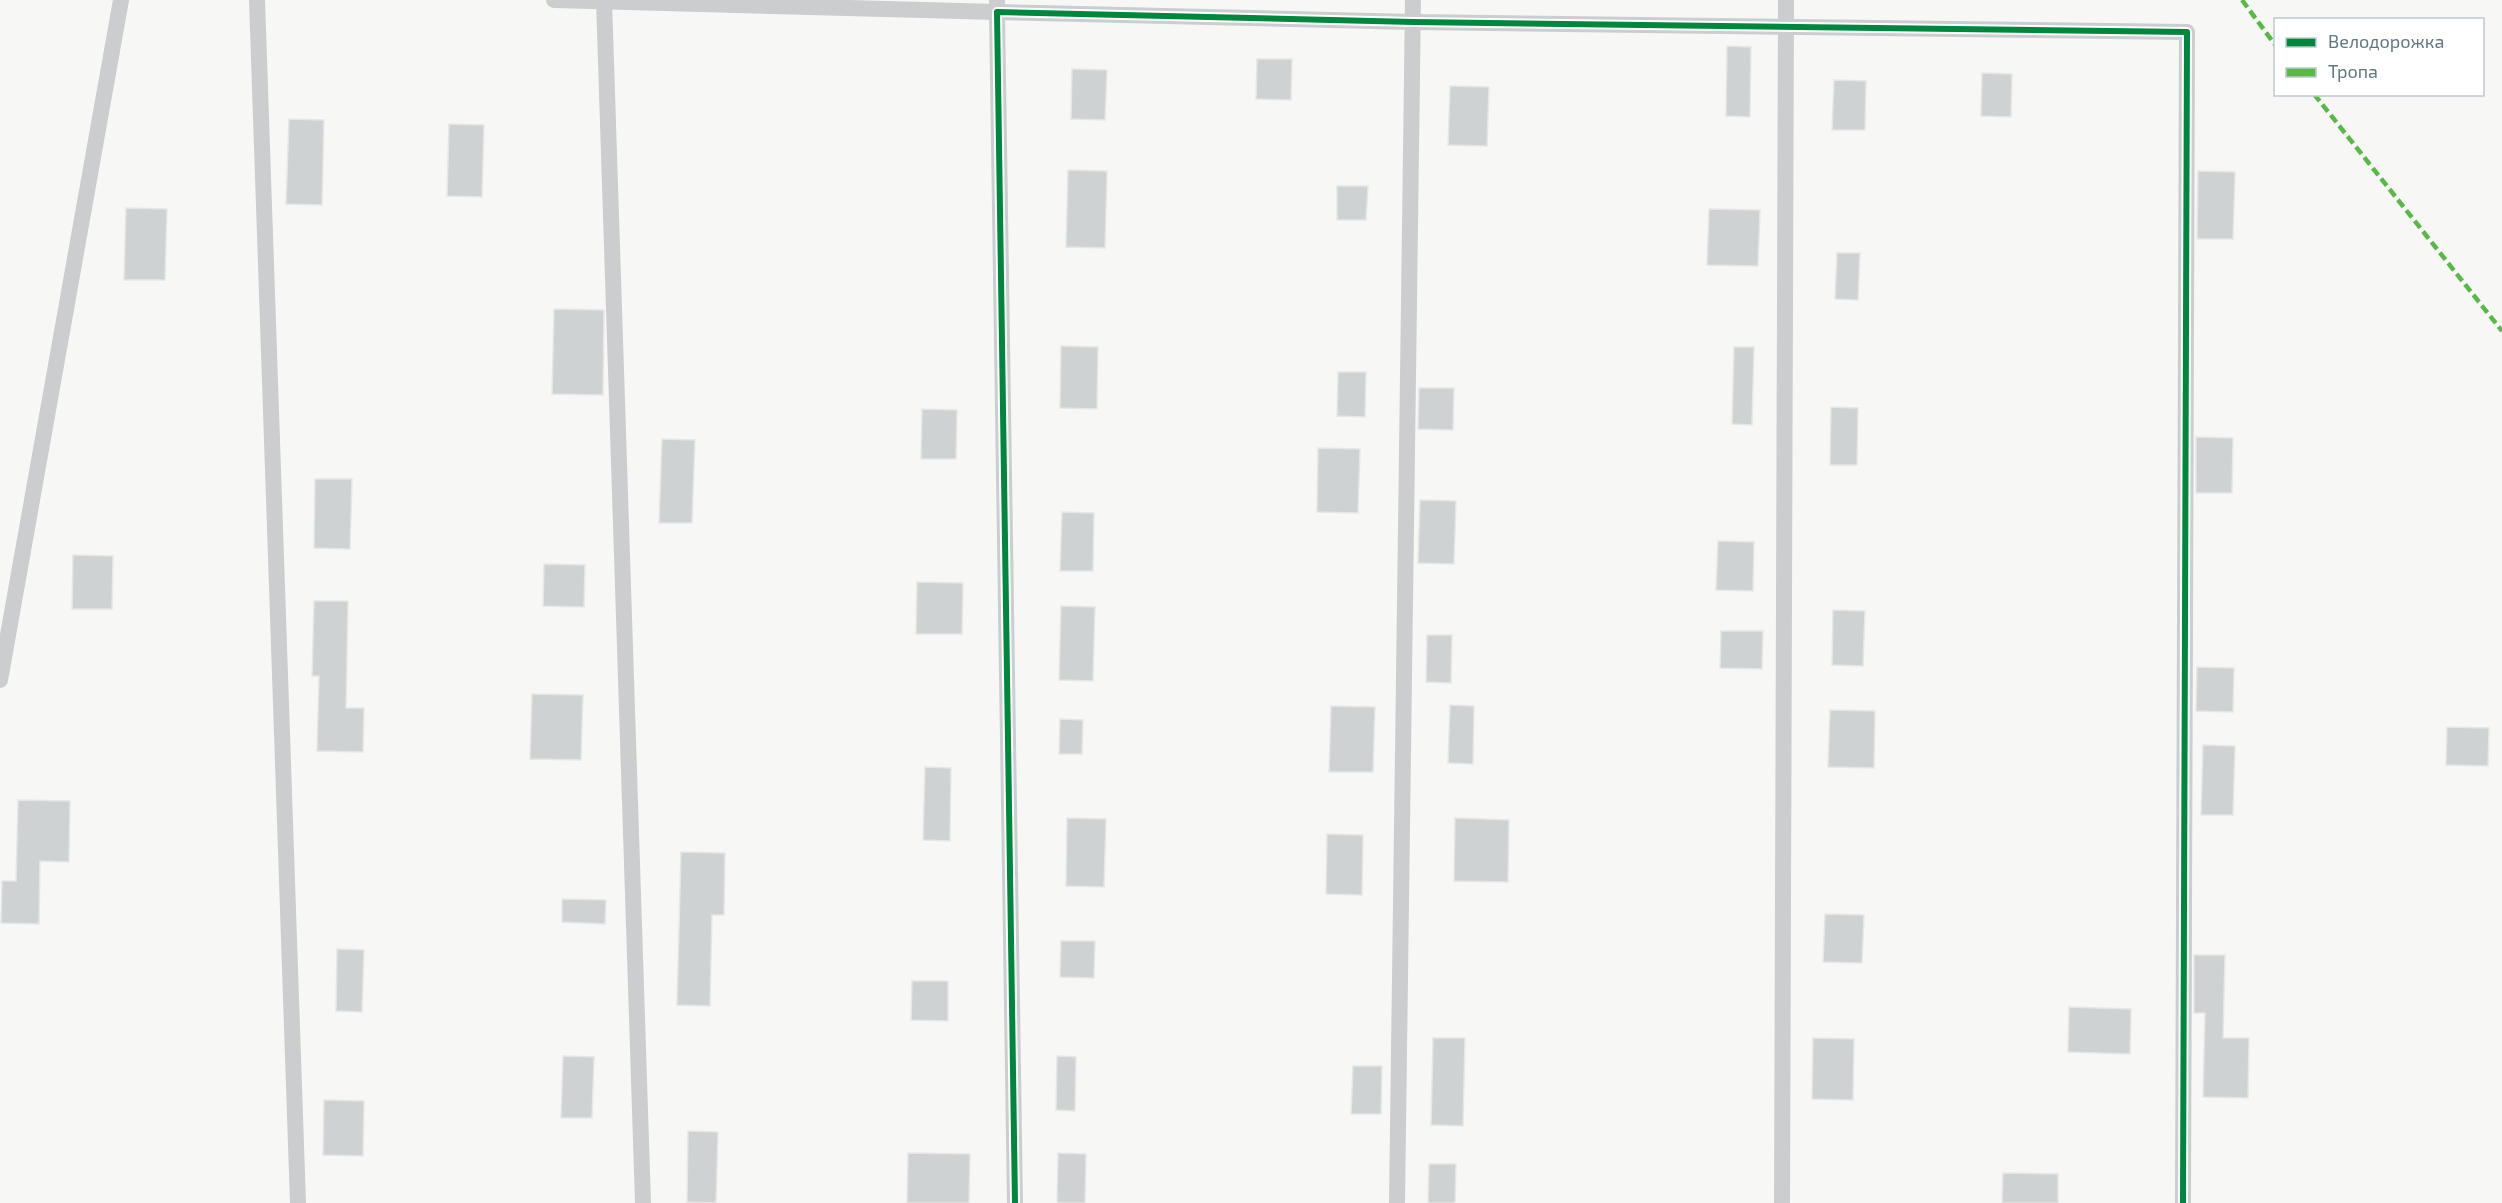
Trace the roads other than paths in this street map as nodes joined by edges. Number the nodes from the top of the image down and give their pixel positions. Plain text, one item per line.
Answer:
1 (121, 0) edge
2 (257, 0) edge
3 (554, 0) edge
4 (1413, 0) edge
5 (1786, 0) edge
6 (604, 1) edge
7 (997, 6) edge
8 (1413, 22) junction
9 (1786, 27) junction
10 (0, 680) edge
11 (298, 1203) edge
12 (643, 1203) edge
13 (1015, 1203) edge
14 (1397, 1203) edge
15 (1782, 1203) edge
16 (2183, 1203) edge

1 - 10 street
2 - 11 street
3 - 6 street
4 - 8 street
5 - 9 street
6 - 7 street
6 - 12 street
7 - 8 street
7 - 13 street
8 - 9 street
8 - 14 street
9 - 15 street
9 - 16 street

